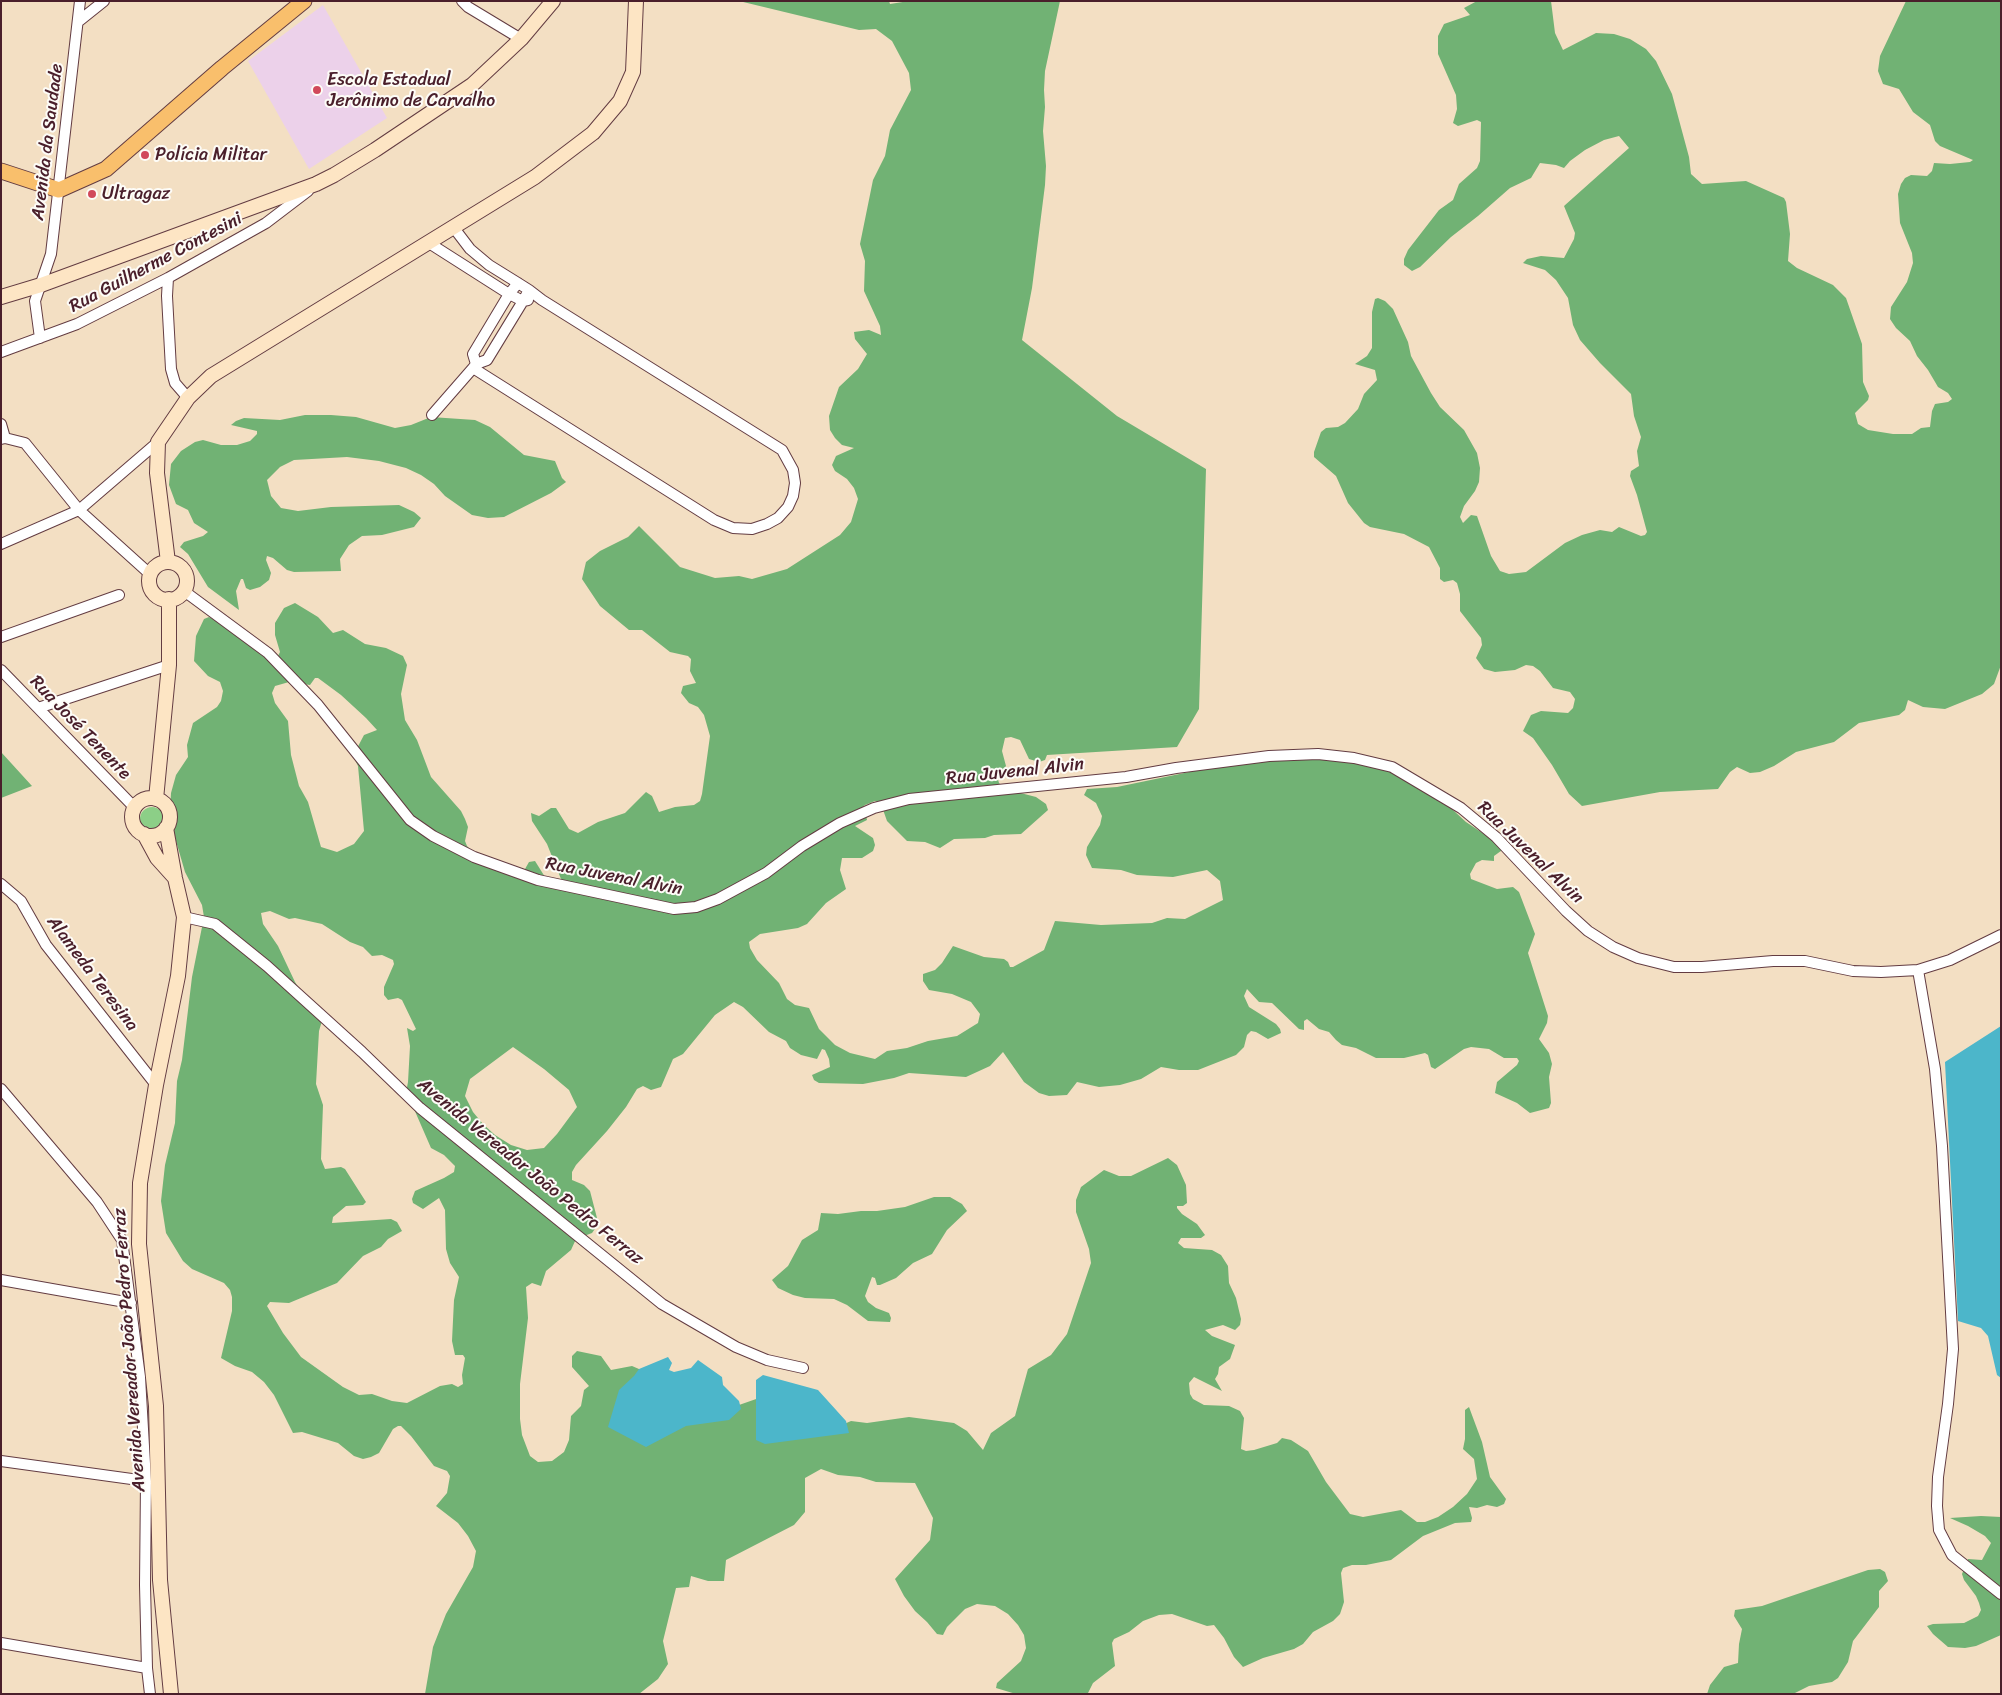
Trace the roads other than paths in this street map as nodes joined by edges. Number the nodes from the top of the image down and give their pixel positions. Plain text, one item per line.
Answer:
1 (80, 1) edge
2 (104, 1) edge
3 (462, 1) edge
4 (553, 1) edge
5 (636, 1) edge
6 (301, 3) edge
7 (79, 21) junction
8 (521, 39) junction
9 (1, 170) edge
10 (316, 184) junction
11 (59, 190) junction
12 (454, 228) junction
13 (429, 243) junction
14 (168, 278) junction
15 (518, 283) junction
16 (41, 285) junction
17 (529, 290) junction
18 (509, 294) junction
19 (1, 297) edge
20 (542, 300) junction
21 (523, 301) junction
22 (40, 338) junction
23 (1, 352) edge
24 (474, 366) junction
25 (188, 398) junction
26 (432, 415) dead end
27 (1, 424) edge
28 (3, 438) edge
29 (158, 442) junction
30 (79, 510) junction
31 (1, 544) edge
32 (168, 562) junction
33 (151, 575) junction
34 (184, 591) junction
35 (119, 595) dead end
36 (169, 599) junction
37 (1, 637) edge
38 (169, 665) junction
39 (1, 670) edge
40 (38, 708) junction
41 (156, 799) junction
42 (135, 808) junction
43 (166, 828) junction
44 (144, 834) junction
45 (175, 878) junction
46 (1, 884) edge
47 (184, 917) junction
48 (2001, 935) edge
49 (1918, 970) junction
50 (156, 1085) junction
51 (1, 1089) edge
52 (1, 1102) edge
53 (14, 1104) junction
54 (1, 1280) edge
55 (131, 1303) junction
56 (803, 1368) dead end
57 (1, 1461) edge
58 (146, 1482) junction
59 (2001, 1594) edge
60 (1, 1643) edge
61 (146, 1668) junction
62 (150, 1694) edge
63 (172, 1694) edge

1 - 7 street, Avenida da Saudade
2 - 7 street
3 - 8 street
4 - 8 main road
5 - 12 main road
6 - 11 main road
7 - 11 street, Avenida da Saudade
8 - 10 main road
9 - 11 main road
10 - 14 street, Rua Guilherme Contesini
10 - 16 main road
11 - 16 street, Avenida da Saudade
12 - 13 main road
12 - 15 street
13 - 18 street
13 - 25 main road
14 - 22 street, Rua Guilherme Contesini
14 - 25 street
15 - 17 street
15 - 18 street
16 - 19 main road
16 - 22 street, Avenida da Saudade
17 - 20 street
17 - 21 street
18 - 21 street
18 - 24 street
20 - 21 street
20 - 24 street
21 - 24 street
22 - 23 street, Rua Guilherme Contesini
24 - 26 street
25 - 29 main road
27 - 28 street
28 - 30 street
29 - 30 street
29 - 32 main road
30 - 31 street
30 - 33 street
32 - 33 main road
32 - 34 main road
33 - 36 main road
34 - 36 main road
34 - 49 street, Rua Juvenal Alvin
35 - 37 street
36 - 38 main road
38 - 40 street
38 - 41 main road
39 - 40 street, Rua José Tenente
40 - 42 street, Rua José Tenente
41 - 42 main road
41 - 43 main road
42 - 44 main road
43 - 44 main road
43 - 45 main road, Avenida Vereador João Pedro Ferraz
44 - 45 main road, Avenida Vereador João Pedro Ferraz
45 - 47 main road, Avenida Vereador João Pedro Ferraz
46 - 50 street, Alameda Teresina
47 - 50 main road, Avenida Vereador João Pedro Ferraz
47 - 56 street, Avenida Vereador João Pedro Ferraz
48 - 49 street, Rua Juvenal Alvin
49 - 59 street
50 - 63 main road, Avenida Vereador João Pedro Ferraz
51 - 53 street
52 - 53 street
53 - 55 street
54 - 55 street
55 - 58 street
57 - 58 street
58 - 61 street
60 - 61 street
61 - 62 street

